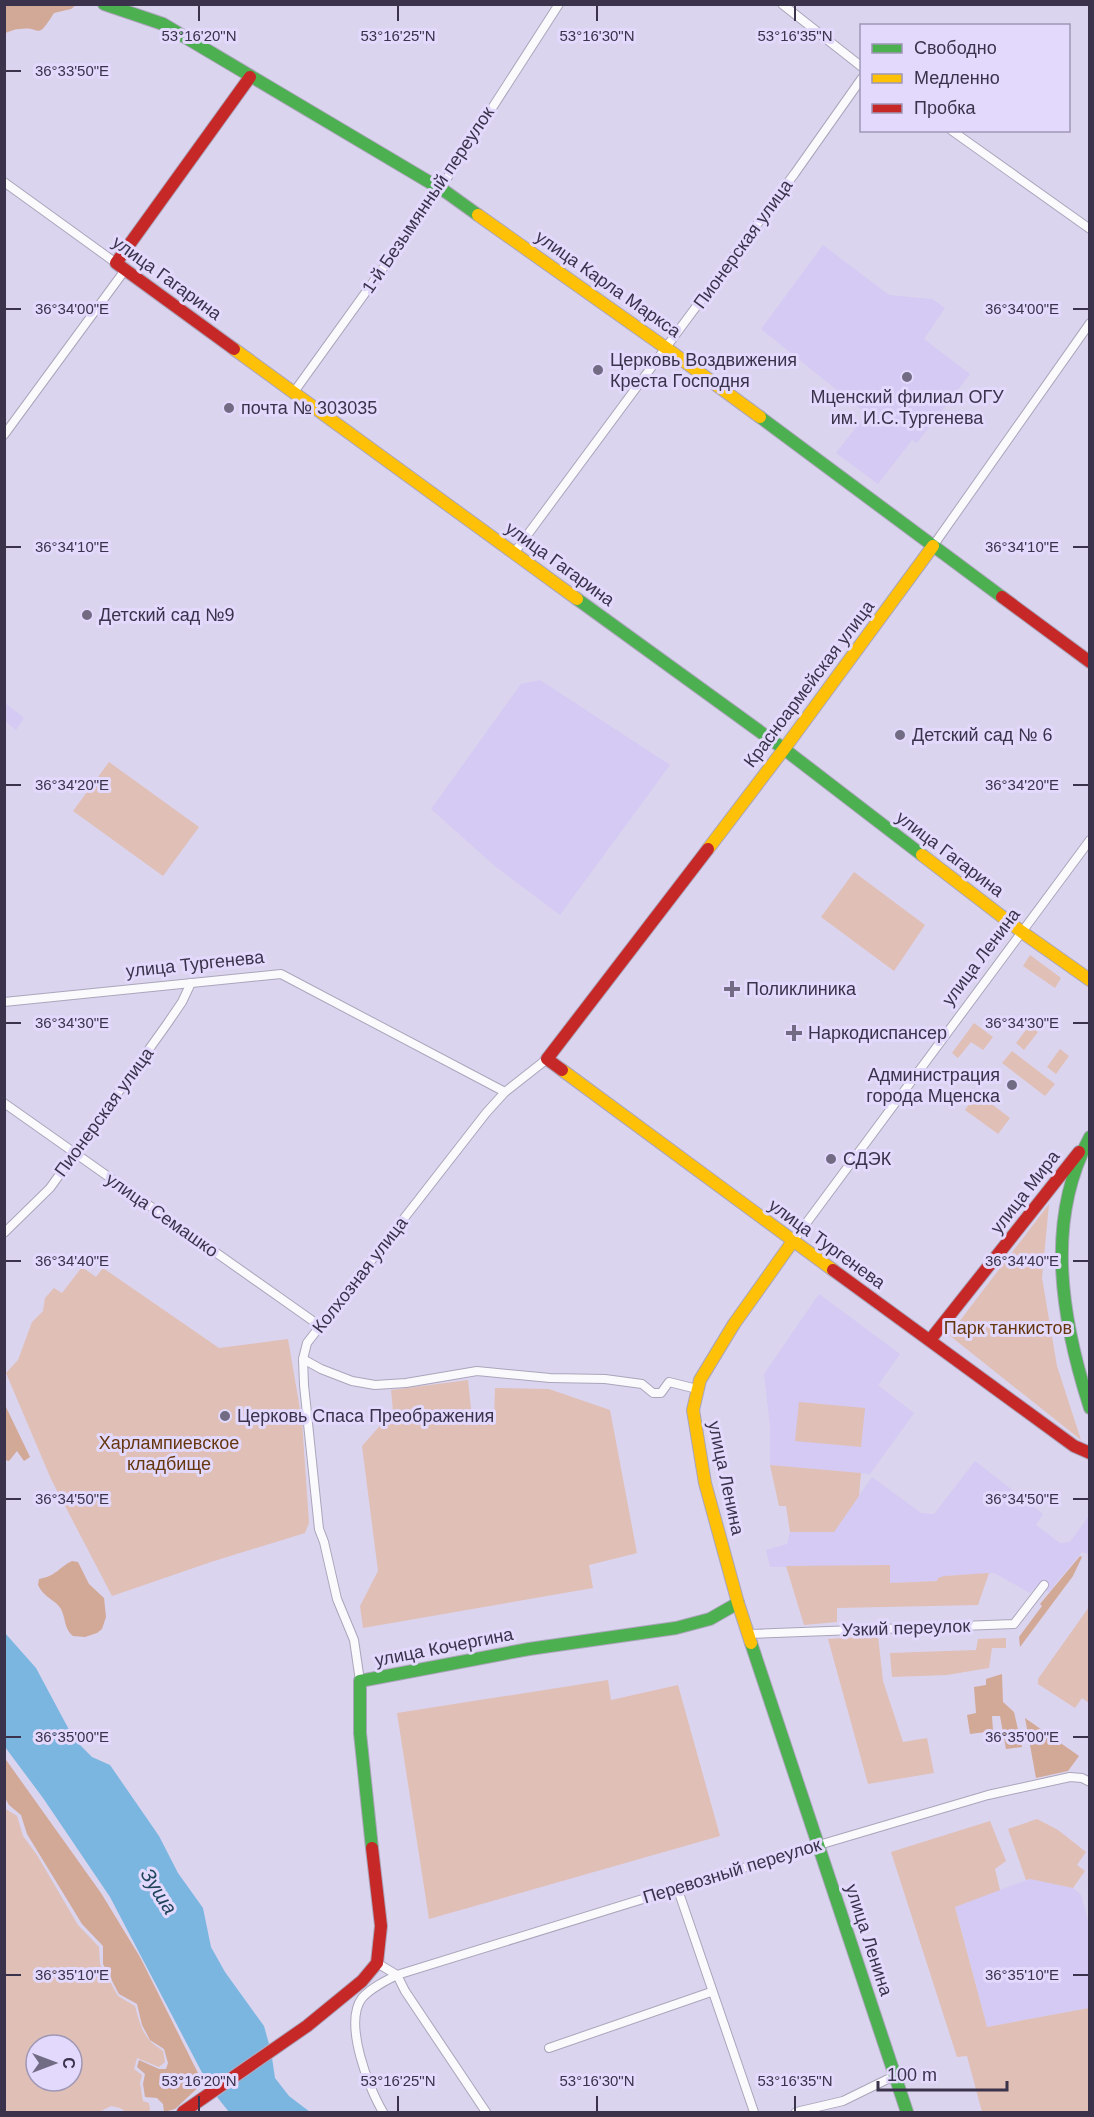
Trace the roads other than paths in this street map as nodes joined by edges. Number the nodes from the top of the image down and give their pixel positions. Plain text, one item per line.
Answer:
1 (104, 4) edge
2 (559, 4) edge
3 (782, 4) edge
4 (860, 66) edge
5 (250, 77) junction
6 (860, 79) edge
7 (954, 132) edge
8 (4, 182) edge
9 (440, 189) junction
10 (1089, 229) edge
11 (120, 266) junction
12 (1089, 323) edge
13 (666, 348) junction
14 (294, 392) junction
15 (4, 435) edge
16 (933, 546) junction
17 (514, 553) junction
18 (1089, 663) edge
19 (784, 749) junction
20 (1089, 840) edge
21 (1022, 932) junction
22 (1089, 980) edge
23 (191, 983) junction
24 (4, 1002) edge
25 (547, 1059) junction
26 (505, 1092) junction
27 (4, 1103) edge
28 (1089, 1137) edge
29 (1080, 1151) junction
30 (75, 1154) junction
31 (4, 1233) edge
32 (793, 1241) junction
33 (320, 1326) junction
34 (930, 1340) junction
35 (303, 1359) junction
36 (697, 1389) junction
37 (1089, 1408) edge
38 (1089, 1453) edge
39 (1044, 1586) dead end
40 (738, 1604) junction
41 (748, 1634) junction
42 (360, 1681) junction
43 (1089, 1782) edge
44 (819, 1845) junction
45 (677, 1887) junction
46 (377, 1963) junction
47 (397, 1975) junction
48 (711, 1992) junction
49 (549, 2049) dead end
50 (894, 2076) junction
51 (183, 2112) edge
52 (383, 2112) edge
53 (486, 2112) edge
54 (754, 2112) edge
55 (796, 2112) edge
56 (908, 2112) edge

1 - 5 main road, улица Карла Маркса
2 - 9 street, 1-й Безымянный переулок
3 - 4 street
5 - 9 main road, улица Карла Маркса
5 - 11 main road
6 - 13 street, Пионерская улица
7 - 10 street
8 - 11 street, улица Гагарина
9 - 13 main road, улица Карла Маркса
9 - 14 street, 1-й Безымянный переулок
11 - 14 main road, улица Гагарина
11 - 15 street
12 - 16 street, Красноармейская улица
13 - 16 main road, улица Карла Маркса
13 - 17 street, Пионерская улица
14 - 17 main road, улица Гагарина
16 - 18 main road, улица Карла Маркса
16 - 19 main road, Красноармейская улица
17 - 19 main road, улица Гагарина
19 - 21 main road, улица Гагарина
19 - 25 main road, Красноармейская улица
20 - 21 street, улица Ленина
21 - 22 main road, улица Гагарина
21 - 32 street, улица Ленина
23 - 24 street, улица Тургенева
23 - 26 street, улица Тургенева
23 - 30 street, Пионерская улица
25 - 26 street, Колхозная улица
25 - 32 main road, улица Тургенева
26 - 33 street, Колхозная улица
27 - 30 street, улица Семашко
28 - 29 main road, улица Мира
29 - 34 main road, улица Мира
29 - 37 main road, улица Мира
30 - 31 street, Пионерская улица
30 - 33 street, улица Семашко
32 - 34 main road, улица Тургенева
32 - 36 main road, улица Ленина
33 - 35 street, Колхозная улица
34 - 38 main road, улица Тургенева
35 - 36 street
35 - 42 street, Колхозная улица
36 - 40 main road, улица Ленина
39 - 41 street, Узкий переулок
40 - 41 main road, улица Ленина
40 - 42 main road, улица Кочергина
41 - 44 main road, улица Ленина
42 - 46 main road, улица Кочергина
43 - 44 street, Перевозный переулок
44 - 45 street, Перевозный переулок
44 - 50 main road, улица Ленина
45 - 47 street, Перевозный переулок
45 - 48 street
46 - 47 street
46 - 51 main road
47 - 52 street, Перевозный переулок
47 - 53 street
48 - 49 street
48 - 54 street
50 - 55 street
50 - 56 main road, улица Ленина

